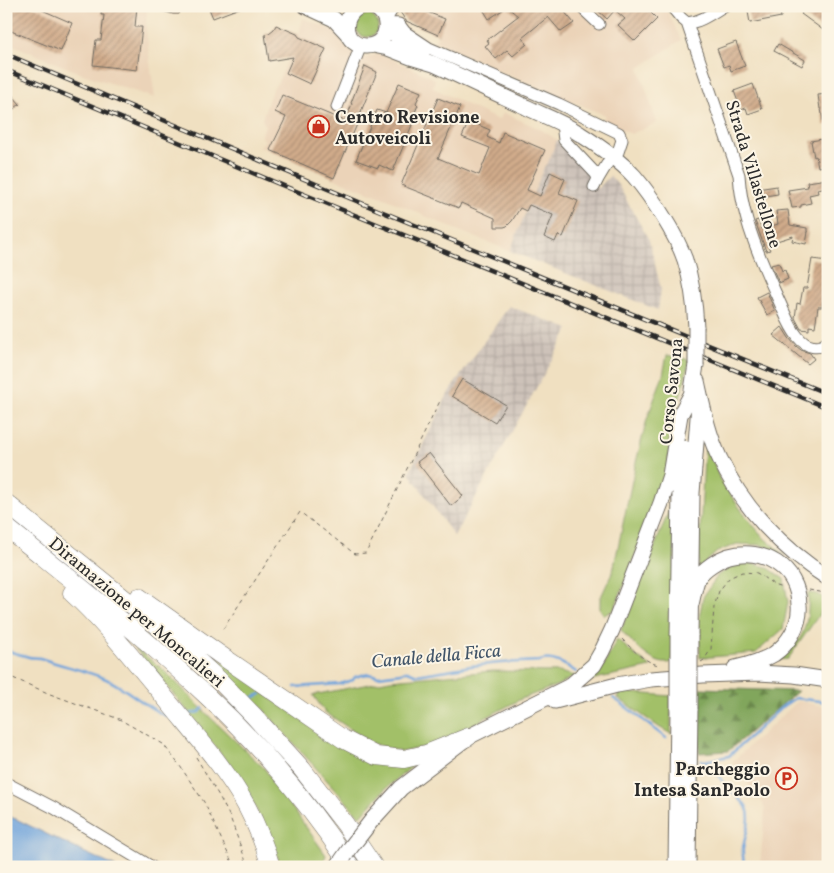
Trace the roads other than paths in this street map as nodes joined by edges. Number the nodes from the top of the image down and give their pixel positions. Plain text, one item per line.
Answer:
1 (306, 6) edge
2 (326, 6) edge
3 (394, 6) edge
4 (580, 6) edge
5 (724, 6) edge
6 (368, 7) edge
7 (676, 9) edge
8 (386, 23) junction
9 (687, 23) junction
10 (599, 24) dead end
11 (348, 34) junction
12 (367, 45) junction
13 (444, 64) junction
14 (337, 108) dead end
15 (562, 124) junction
16 (618, 152) dead end
17 (608, 164) dead end
18 (828, 341) edge
19 (696, 393) junction
20 (6, 502) edge
21 (6, 527) edge
22 (78, 561) junction
23 (828, 578) edge
24 (690, 608) junction
25 (684, 636) junction
26 (703, 675) junction
27 (828, 680) edge
28 (526, 708) junction
29 (684, 709) junction
30 (468, 737) junction
31 (6, 783) edge
32 (152, 867) edge
33 (271, 867) edge
34 (337, 867) edge
35 (351, 867) edge
36 (374, 867) edge
37 (676, 867) edge
38 (688, 867) edge

1 - 11 main road
2 - 6 main road
3 - 8 street
4 - 10 street
5 - 9 street
6 - 8 main road
6 - 11 main road
7 - 9 street
8 - 12 main road
8 - 13 main road, Corso Savona
9 - 18 street, Strada Villastellone
11 - 12 main road
12 - 13 main road, Corso Savona
12 - 14 street
13 - 15 main road, Corso Savona
13 - 16 street
15 - 17 street
15 - 19 main road, Corso Savona, bridge
19 - 23 main road
19 - 24 main road, Corso Savona
19 - 25 main road, Corso Savona
19 - 28 main road
20 - 22 highway, Diramazione per Moncalieri
21 - 33 highway
21 - 35 highway, Diramazione per Moncalieri
22 - 30 highway
22 - 36 highway, Diramazione per Moncalieri
24 - 25 main road, Corso Savona
24 - 26 main road
25 - 29 main road, Corso Savona, bridge
26 - 27 main road
26 - 28 main road
28 - 30 main road
29 - 37 main road, Corso Savona
29 - 38 main road, Corso Savona
30 - 34 main road, bridge
31 - 32 street

